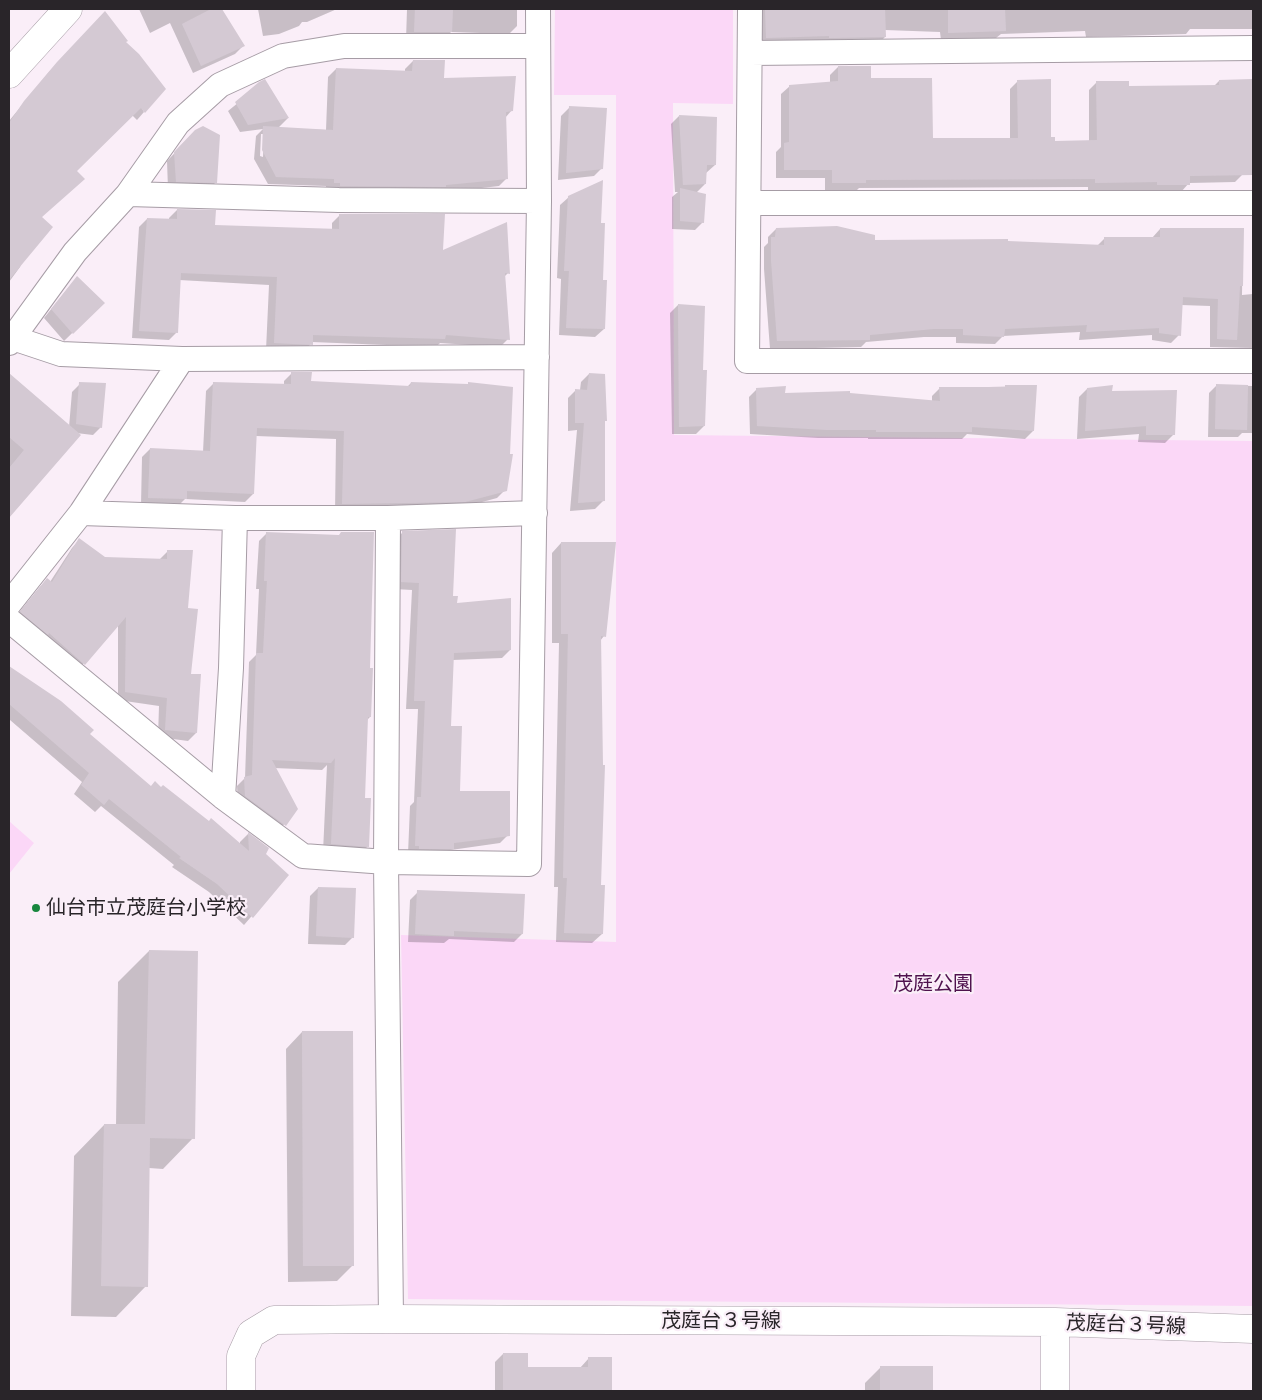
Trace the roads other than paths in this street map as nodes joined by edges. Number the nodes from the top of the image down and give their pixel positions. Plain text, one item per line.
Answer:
1 (68, 9) edge
2 (538, 9) edge
3 (750, 9) edge
4 (537, 46) junction
5 (1253, 48) edge
6 (750, 53) junction
7 (9, 74) edge
8 (128, 194) junction
9 (539, 201) junction
10 (749, 203) junction
11 (1253, 203) edge
12 (10, 339) edge
13 (537, 357) junction
14 (182, 359) junction
15 (1253, 362) edge
16 (81, 513) junction
17 (535, 513) junction
18 (234, 518) junction
19 (388, 518) junction
20 (9, 604) edge
21 (9, 620) edge
22 (223, 797) junction
23 (386, 862) junction
24 (391, 1319) junction
25 (1055, 1322) junction
26 (1253, 1329) edge
27 (241, 1391) edge
28 (1055, 1391) edge

1 - 7 street
2 - 4 street
3 - 6 street
4 - 8 street
4 - 9 street
5 - 6 street
6 - 10 street
8 - 9 street
8 - 12 street
9 - 13 street
10 - 11 street
10 - 15 street
12 - 14 street
13 - 14 street
13 - 17 street
14 - 16 street
16 - 18 street
16 - 20 street
17 - 19 street
17 - 23 street
18 - 19 street
18 - 22 street
19 - 23 street
21 - 22 street
22 - 23 street
23 - 24 street
24 - 25 street, 茂庭台３号線
24 - 27 street, 茂庭台３号線
25 - 26 street, 茂庭台３号線
25 - 28 street

